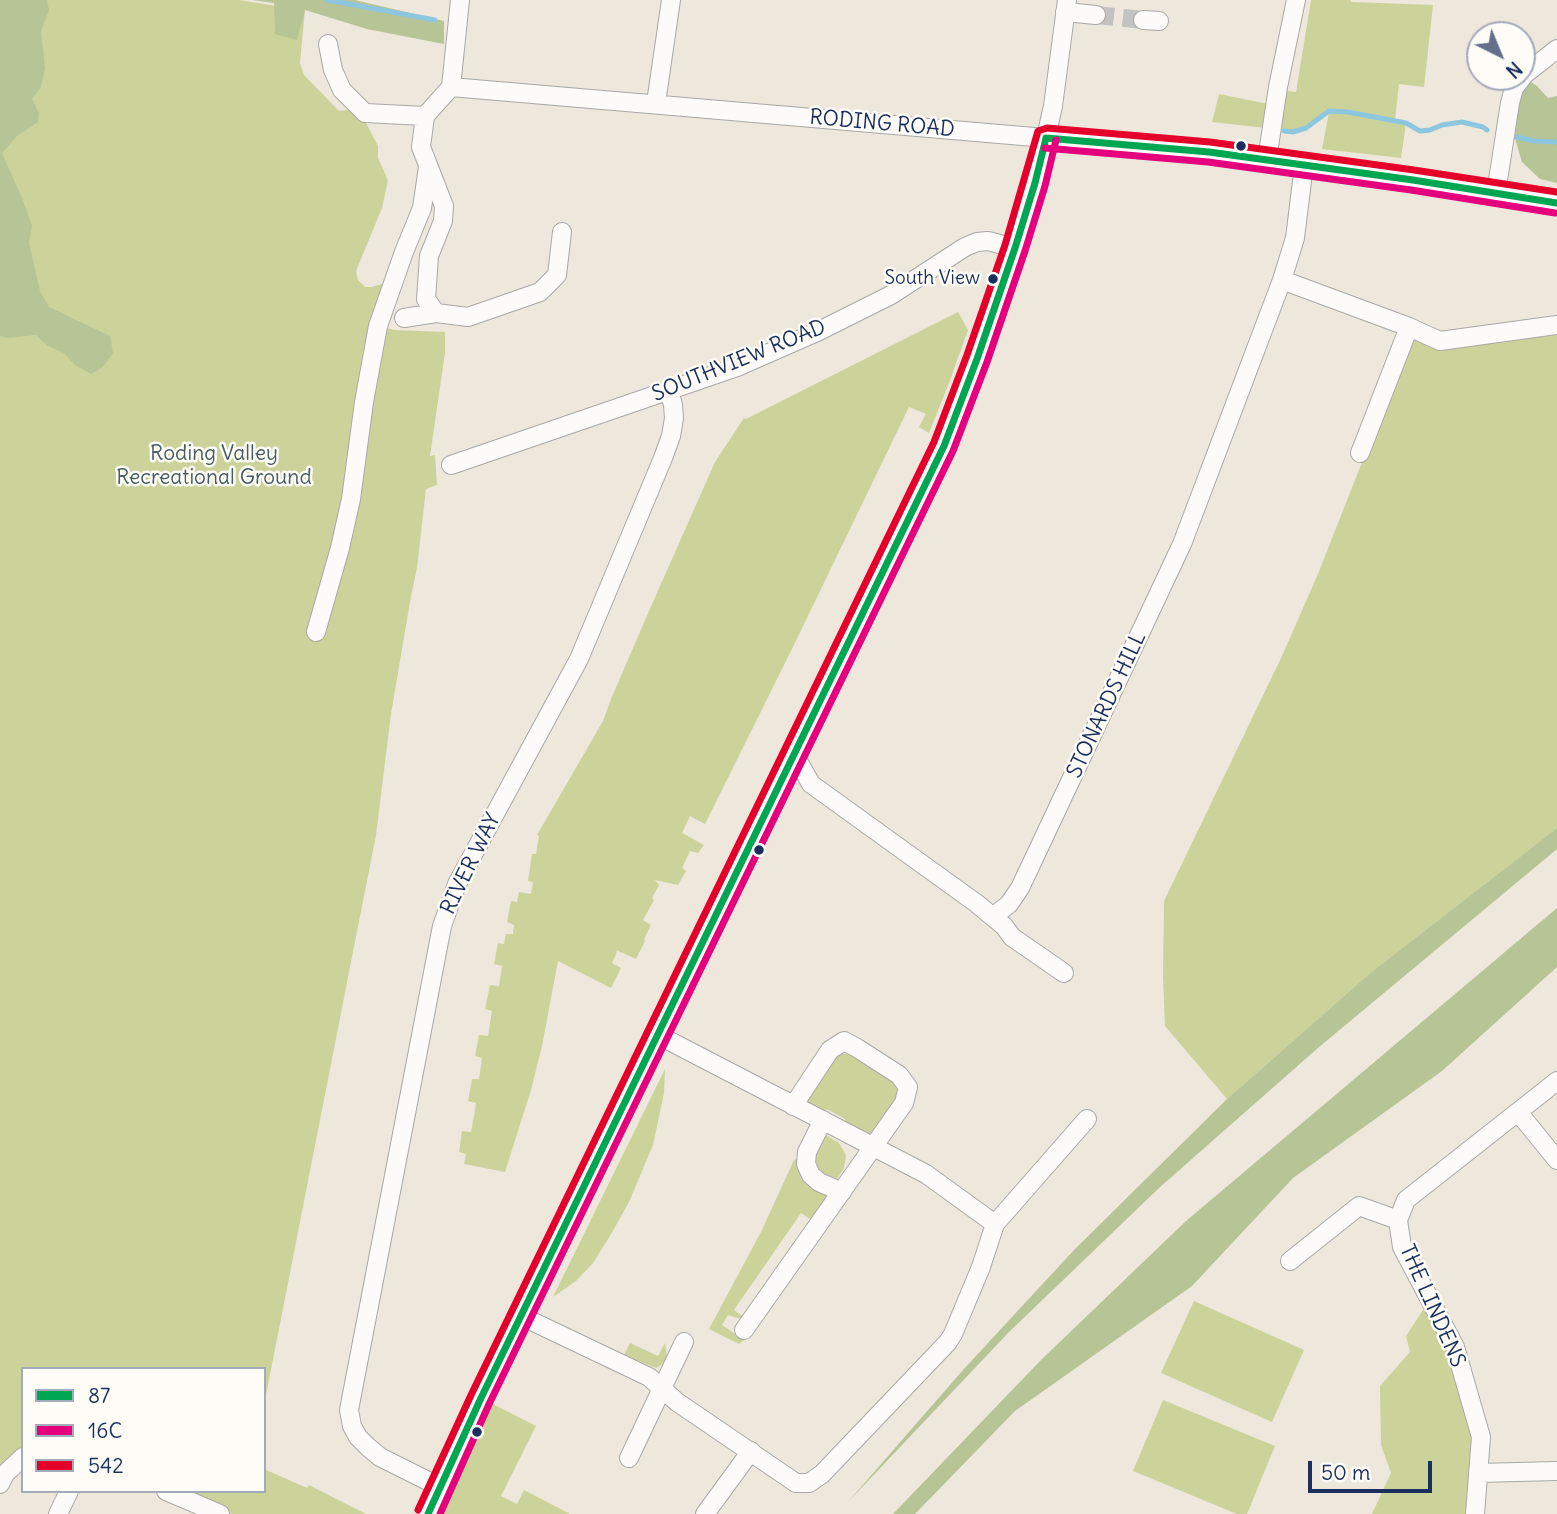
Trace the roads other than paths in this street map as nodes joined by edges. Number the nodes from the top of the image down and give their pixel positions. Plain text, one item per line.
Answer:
1 (460, 0) edge
2 (671, 0) edge
3 (1296, 0) edge
4 (1066, 6) edge
5 (1096, 15) tunnel mouth
6 (328, 44) dead end
7 (1557, 49) edge
8 (451, 87) junction
9 (656, 103) junction
10 (425, 116) junction
11 (1046, 138) junction
12 (1267, 160) junction
13 (429, 163) junction
14 (1304, 165) junction
15 (1496, 193) junction
16 (1557, 202) edge
17 (562, 232) dead end
18 (1015, 248) junction
19 (1282, 280) junction
20 (436, 313) junction
21 (404, 318) dead end
22 (1557, 325) edge
23 (1409, 327) junction
24 (669, 391) junction
25 (1360, 453) dead end
26 (451, 465) dead end
27 (316, 632) dead end
28 (794, 754) junction
29 (994, 916) junction
30 (1064, 973) dead end
31 (658, 1035) junction
32 (1557, 1081) edge
33 (793, 1106) junction
34 (1518, 1112) junction
35 (1087, 1119) dead end
36 (823, 1120) junction
37 (872, 1147) junction
38 (1557, 1160) edge
39 (842, 1192) junction
40 (1398, 1220) junction
41 (996, 1224) junction
42 (1290, 1261) dead end
43 (521, 1316) junction
44 (744, 1330) dead end
45 (684, 1342) dead end
46 (662, 1388) junction
47 (751, 1451) junction
48 (629, 1458) dead end
49 (21, 1459) edge
50 (1557, 1471) edge
51 (1478, 1473) junction
52 (0, 1484) edge
53 (440, 1487) junction
54 (68, 1493) edge
55 (171, 1493) edge
56 (58, 1514) edge
57 (220, 1514) edge
58 (428, 1514) edge
59 (705, 1514) edge
60 (1475, 1514) edge

1 - 8 street
2 - 9 street
3 - 12 street
4 - 5 street
4 - 11 street
6 - 10 street
7 - 15 street
8 - 9 street, RODING ROAD
8 - 10 street
9 - 11 street, RODING ROAD
10 - 13 street
11 - 12 street, RODING ROAD
11 - 18 street
12 - 14 street, RODING ROAD
13 - 20 street
13 - 27 street
14 - 15 street, RODING ROAD
14 - 19 street, STONARDS HILL
15 - 16 street, RODING ROAD
17 - 20 street
18 - 24 street, SOUTHVIEW ROAD
18 - 28 street
19 - 23 street
19 - 29 street, STONARDS HILL
20 - 21 street
22 - 23 street
23 - 25 street
24 - 26 street, SOUTHVIEW ROAD
24 - 53 street, RIVER WAY
28 - 29 street
28 - 31 street
29 - 30 street
31 - 33 street
31 - 43 street
32 - 34 street, THE LINDENS
33 - 36 street
33 - 37 street
34 - 38 street
34 - 40 street, THE LINDENS
35 - 41 street
36 - 37 street
36 - 39 street
37 - 39 street
37 - 41 street
39 - 44 street
40 - 42 street, THE LINDENS
40 - 51 street, THE LINDENS
41 - 47 street
43 - 46 street
43 - 53 street
45 - 46 street
46 - 47 street
46 - 48 street
47 - 59 street
49 - 52 street
50 - 51 street
51 - 60 street, THE LINDENS
53 - 58 street
54 - 56 street
55 - 57 street

